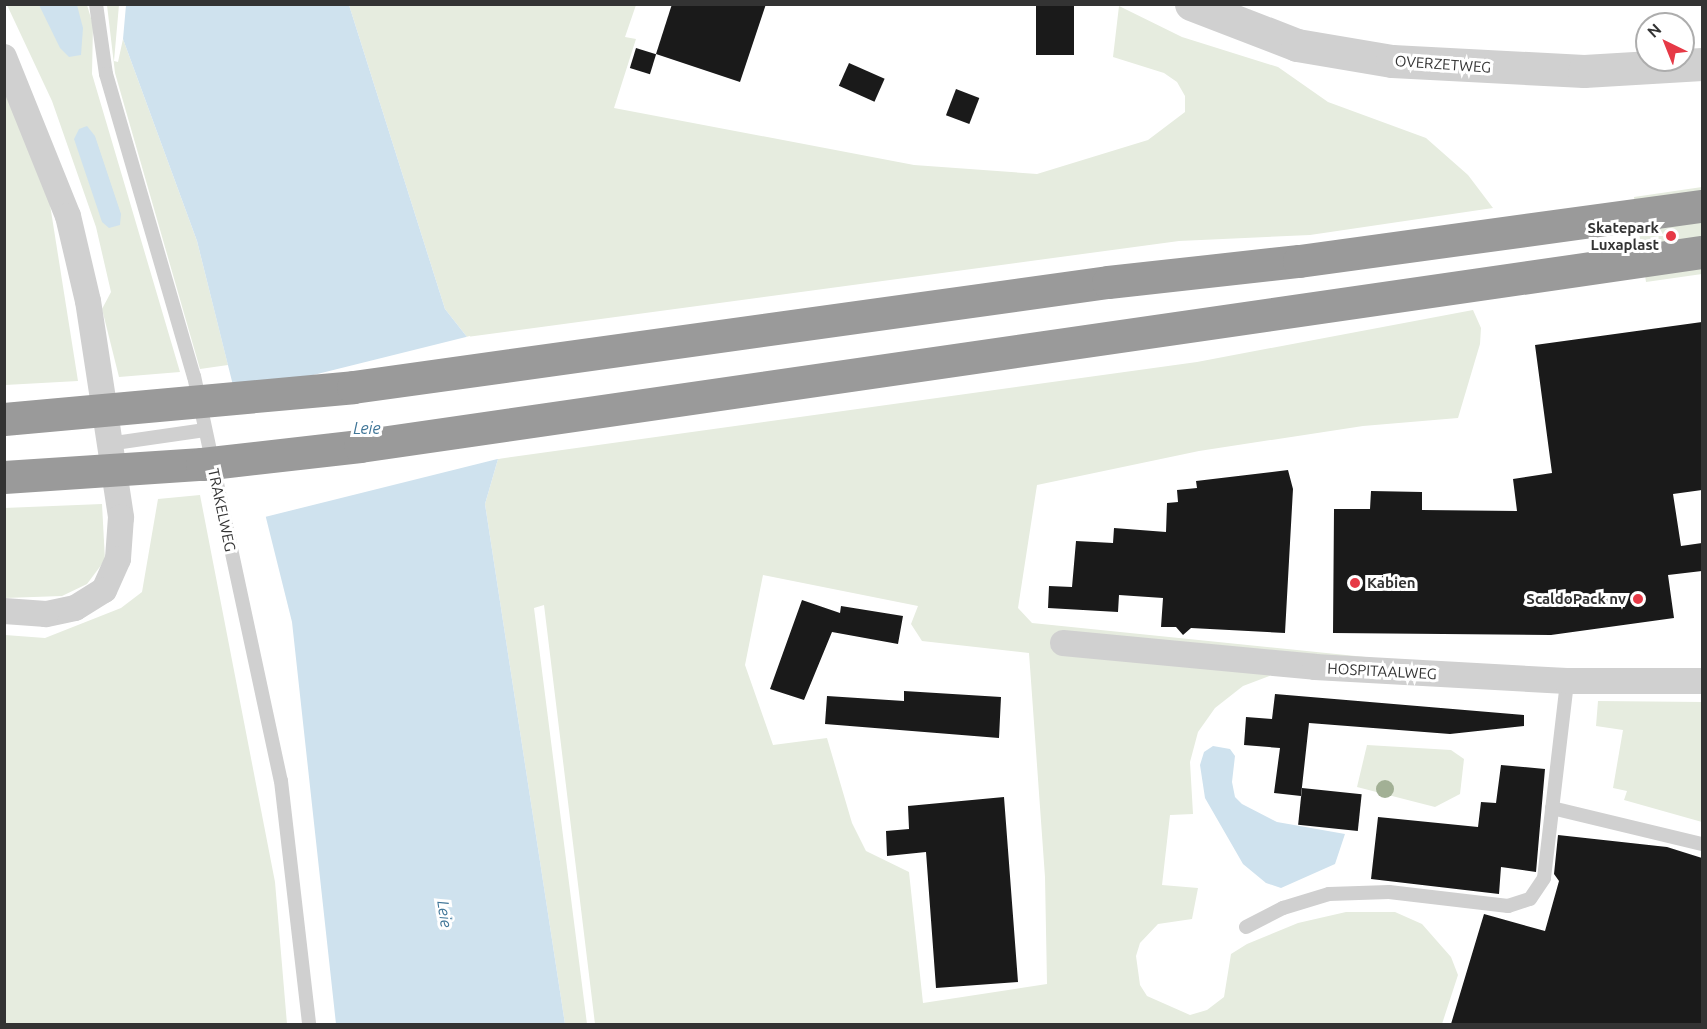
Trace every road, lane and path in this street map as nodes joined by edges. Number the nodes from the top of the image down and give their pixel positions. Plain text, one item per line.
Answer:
1 (96, 4) edge
2 (1191, 4) edge
3 (4, 57) edge
4 (1702, 64) edge
5 (1702, 206) edge
6 (1702, 252) edge
7 (7, 419) edge
8 (205, 430) junction
9 (108, 444) junction
10 (13, 476) edge
11 (4, 611) edge
12 (1063, 643) dead end
13 (1567, 681) junction
14 (1702, 681) edge
15 (1552, 808) junction
16 (1702, 844) edge
17 (1246, 927) dead end
18 (309, 1024) edge

1 - 8 lane, TRAKELWEG
2 - 4 street, OVERZETWEG
3 - 9 street
5 - 7 highway
6 - 10 highway
8 - 9 lane
8 - 18 lane, TRAKELWEG
9 - 11 street
12 - 13 street, HOSPITAALWEG
13 - 14 street, HOSPITAALWEG
13 - 15 lane
15 - 16 lane
15 - 17 lane

